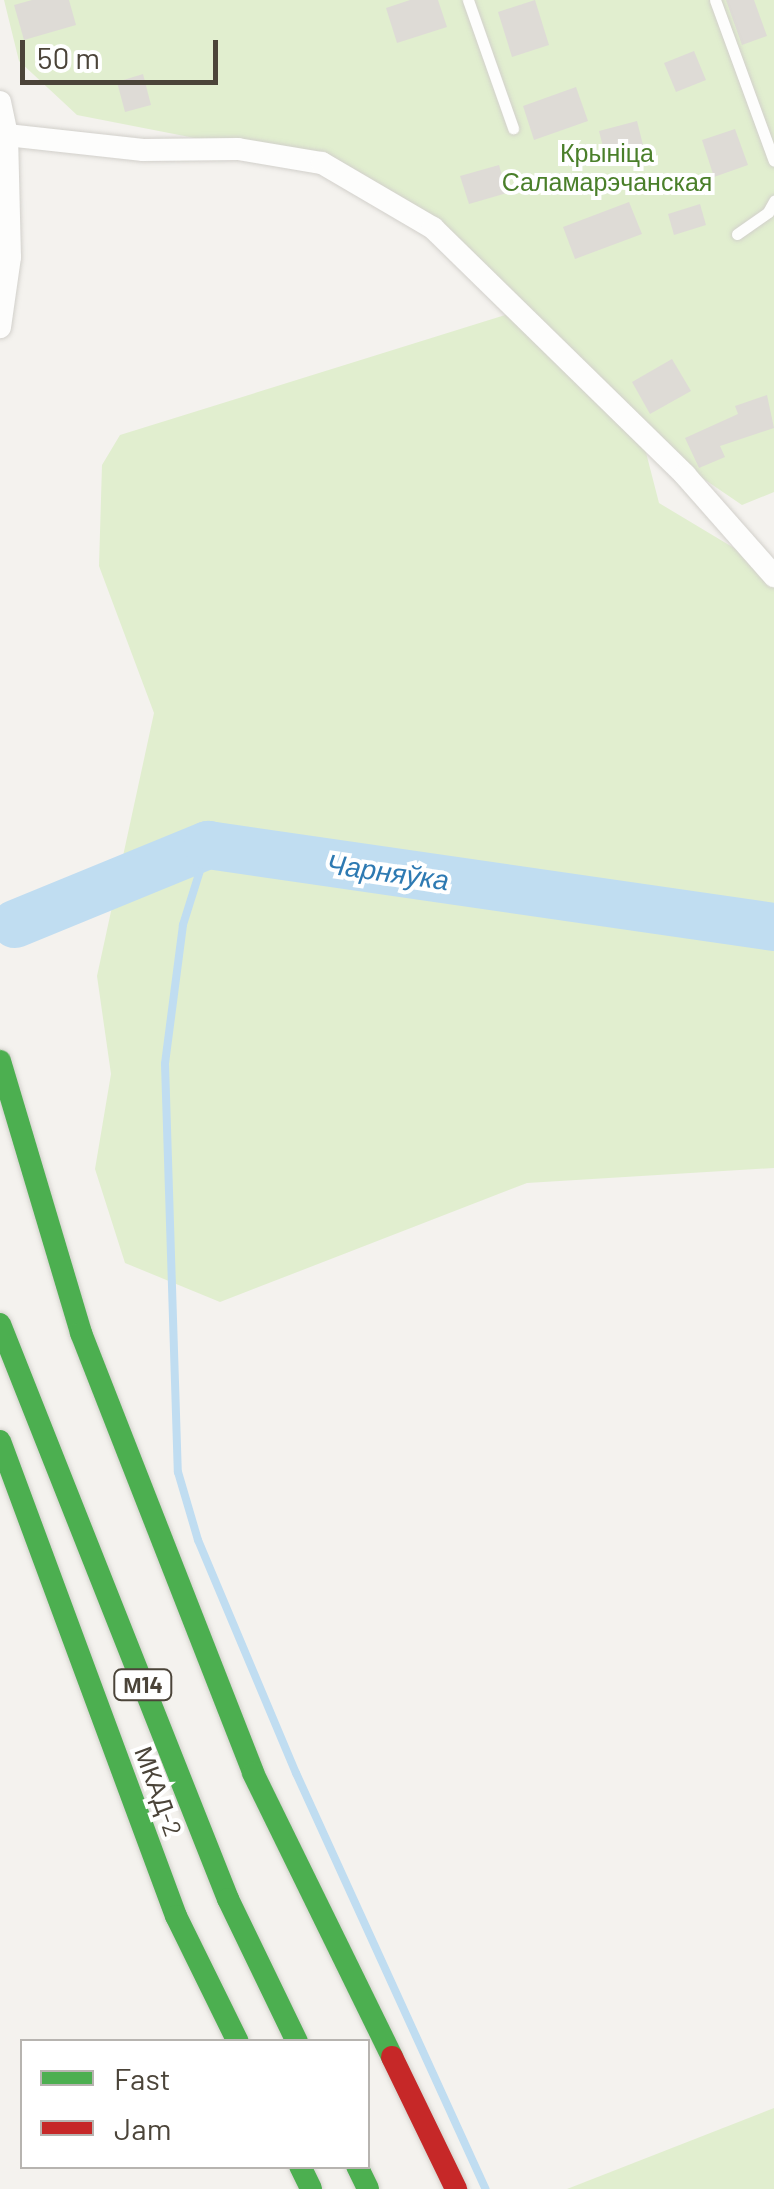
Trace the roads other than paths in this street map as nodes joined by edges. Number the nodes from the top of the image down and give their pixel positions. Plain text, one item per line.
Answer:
1 (468, 0) edge
2 (715, 0) edge
3 (0, 102) edge
4 (513, 128) dead end
5 (7, 135) junction
6 (774, 160) edge
7 (774, 201) edge
8 (737, 234) dead end
9 (0, 326) edge
10 (774, 576) edge
11 (0, 1061) edge
12 (0, 1324) edge
13 (0, 1441) edge
14 (237, 2039) edge
15 (296, 2039) edge
16 (456, 2189) edge

1 - 4 lane
2 - 6 lane
3 - 5 street
5 - 9 street
5 - 10 street
7 - 8 lane
11 - 16 main road
12 - 15 main road, М14
13 - 14 main road, МКАД-2 / М14

